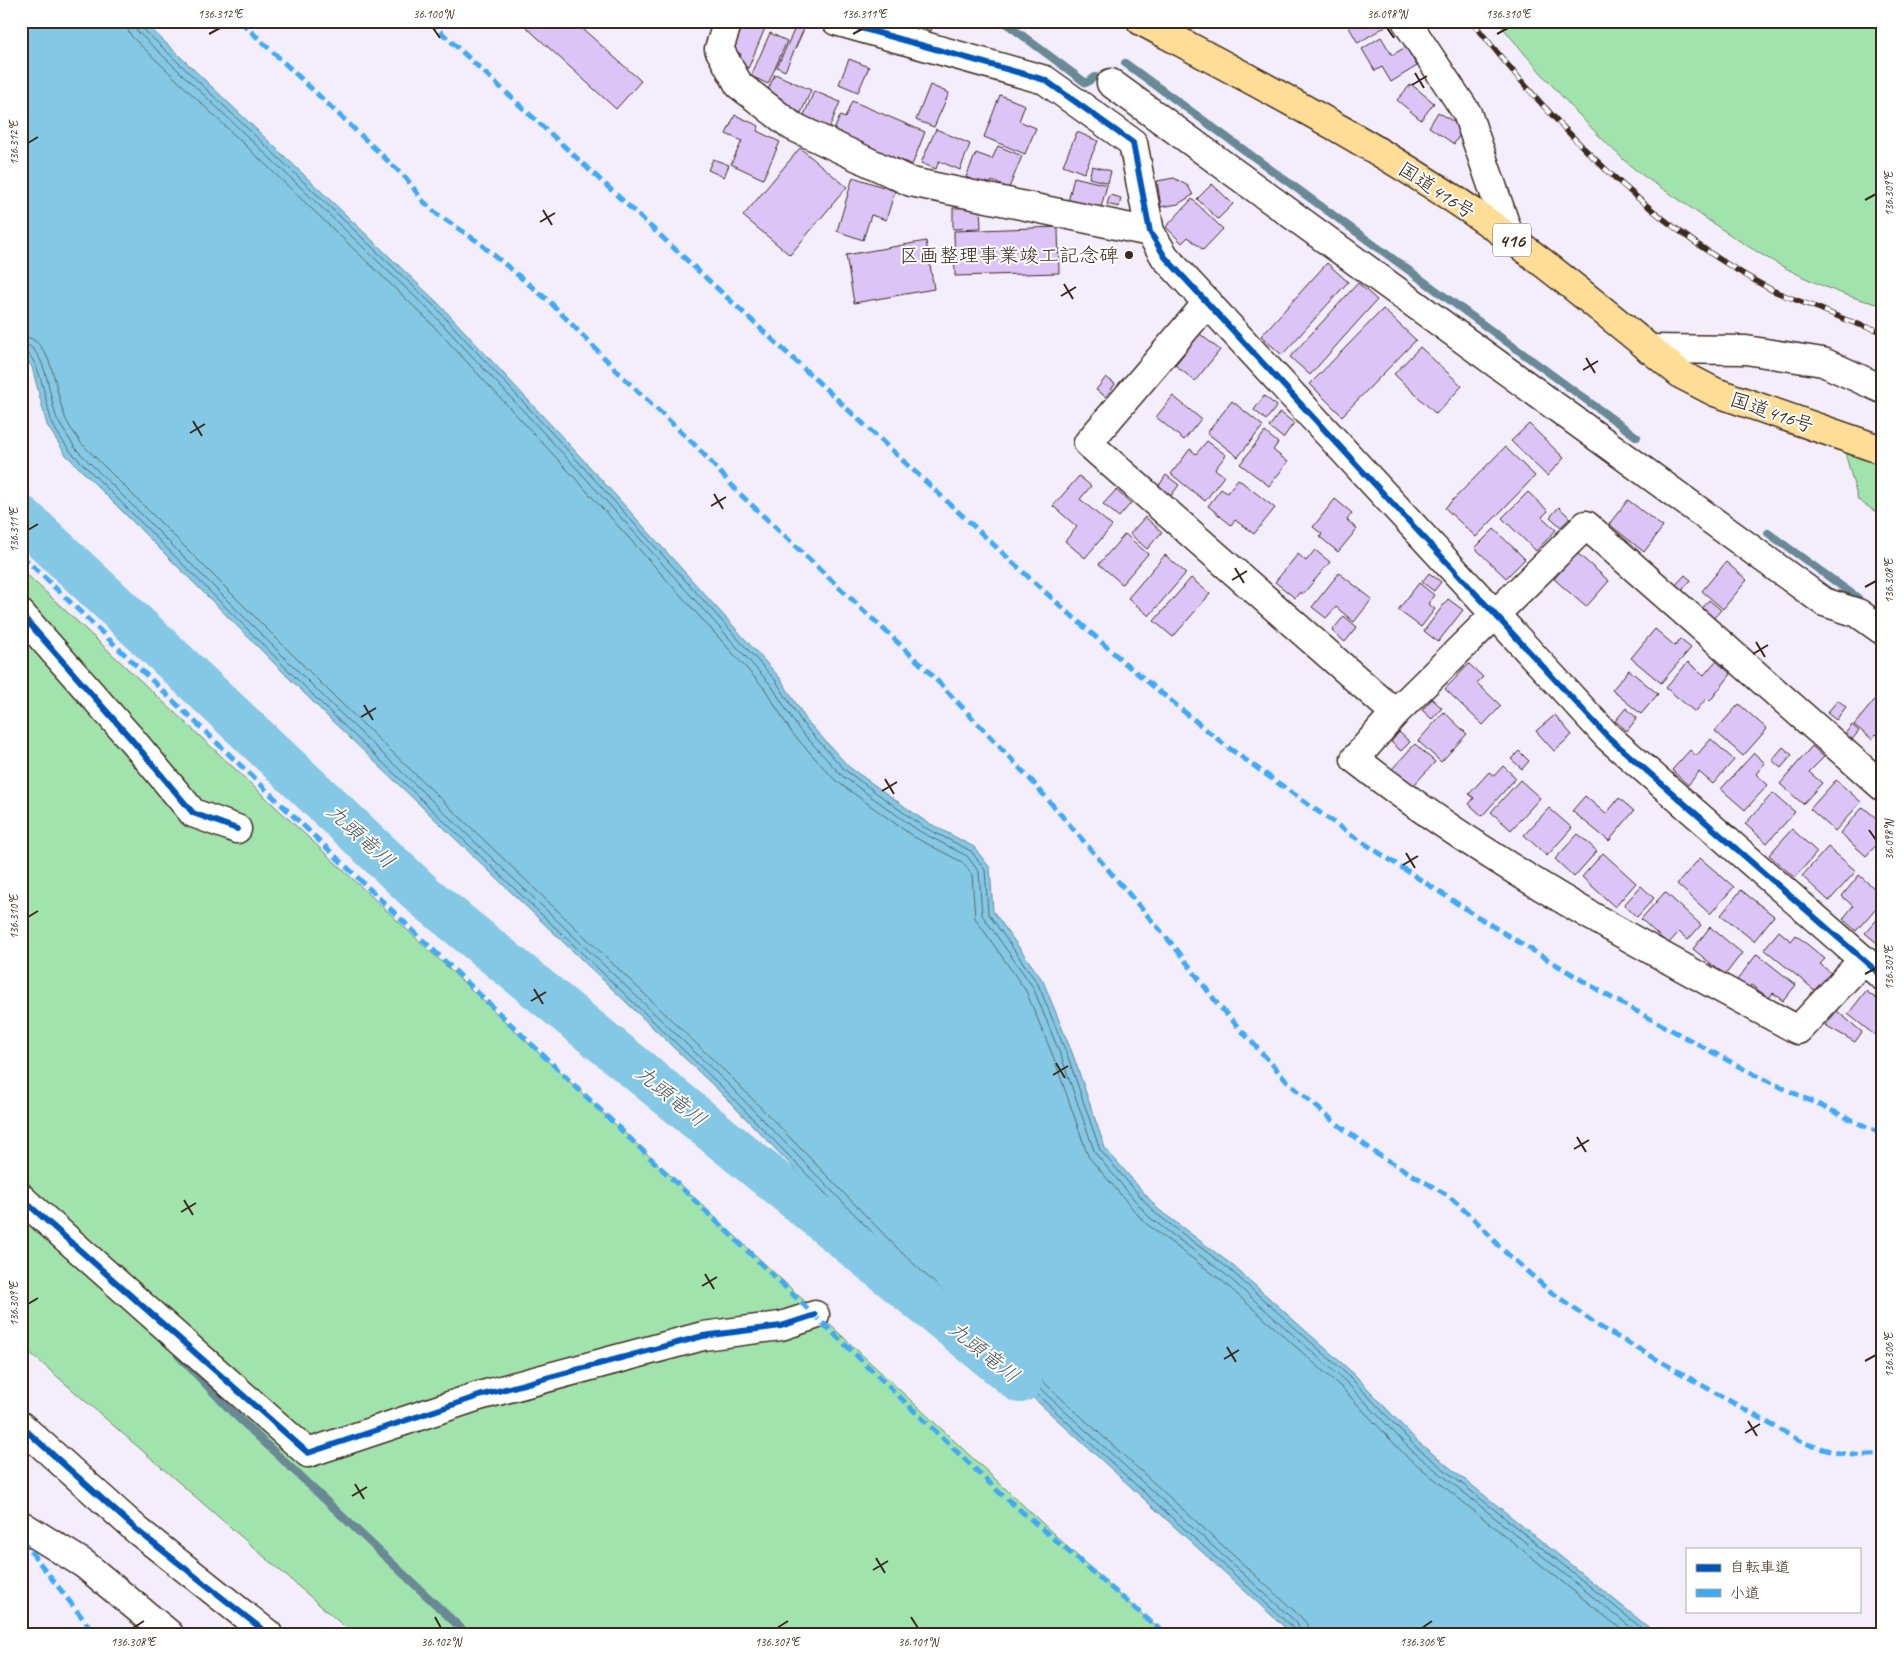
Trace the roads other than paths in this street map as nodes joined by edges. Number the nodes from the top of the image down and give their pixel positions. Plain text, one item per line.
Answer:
1 (728, 21) edge
2 (836, 21) edge
3 (1141, 21) edge
4 (1406, 21) edge
5 (1111, 83) dead end
6 (1150, 232) junction
7 (1510, 238) junction
8 (1208, 302) junction
9 (1649, 349) junction
10 (1882, 388) edge
11 (1882, 450) edge
12 (21, 614) edge
13 (1495, 614) junction
14 (1882, 630) edge
15 (1395, 713) junction
16 (1882, 786) edge
17 (237, 829) dead end
18 (1872, 968) edge
19 (21, 1198) edge
20 (814, 1315) dead end
21 (21, 1426) edge
22 (21, 1525) edge
23 (169, 1634) edge
24 (268, 1634) edge

1 - 6 street
2 - 6 street
3 - 7 highway, 国道416号 / 416
4 - 7 street
5 - 14 street
6 - 8 street
7 - 9 highway, 国道416号 / 416
8 - 13 street
8 - 15 street
9 - 10 street
9 - 11 highway, 国道416号 / 416
12 - 17 street
13 - 15 street
13 - 16 street
13 - 18 street
15 - 18 street
19 - 20 street
21 - 24 street
22 - 23 street

